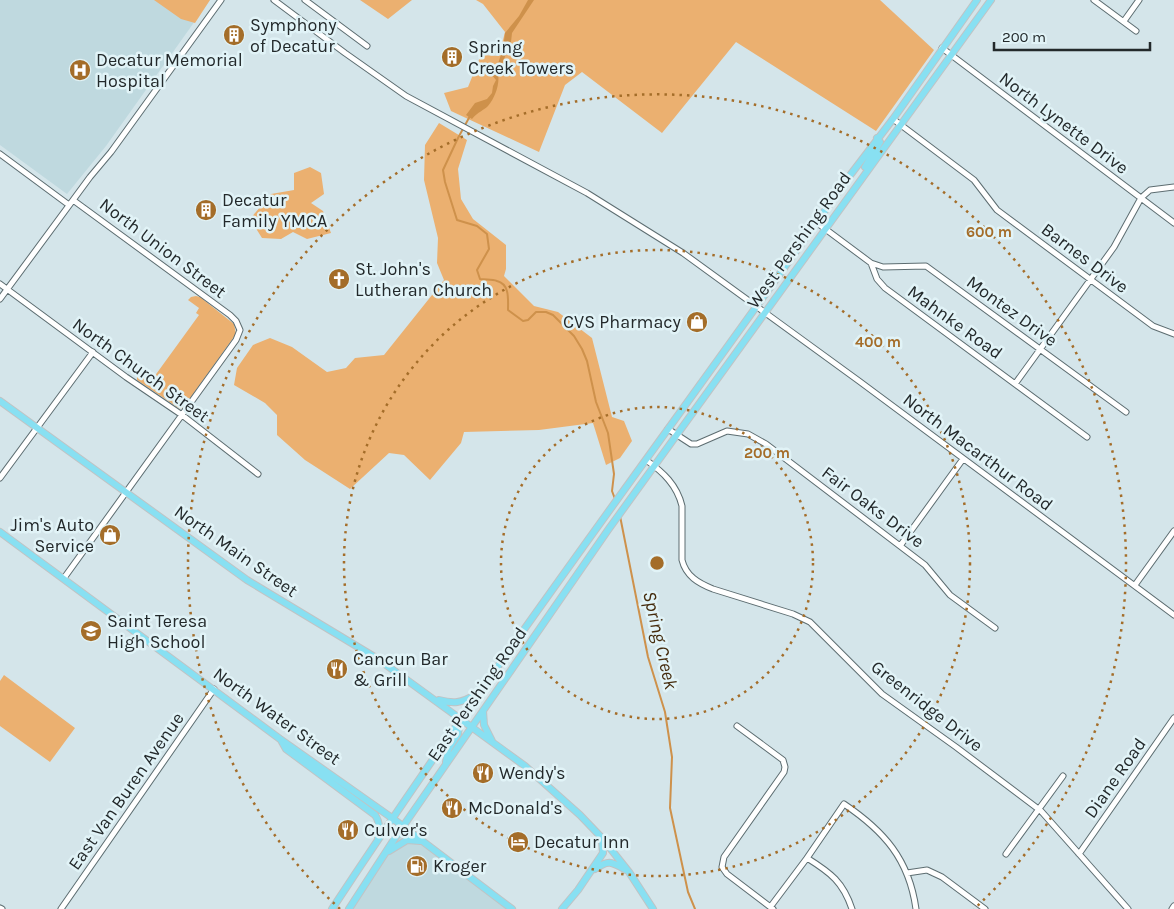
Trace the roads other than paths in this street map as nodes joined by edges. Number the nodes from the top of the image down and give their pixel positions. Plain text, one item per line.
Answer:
1 (222, 0) edge
2 (274, 0) edge
3 (305, 0) edge
4 (977, 0) edge
5 (991, 0) edge
6 (1094, 0) edge
7 (1139, 0) edge
8 (1124, 21) junction
9 (1136, 31) dead end
10 (367, 46) dead end
11 (942, 48) junction
12 (950, 55) junction
13 (893, 119) junction
14 (901, 124) junction
15 (877, 138) junction
16 (0, 154) edge
17 (1174, 187) edge
18 (852, 190) junction
19 (1141, 198) junction
20 (71, 202) junction
21 (816, 222) junction
22 (1174, 222) edge
23 (825, 229) junction
24 (871, 263) junction
25 (1090, 280) junction
26 (0, 284) edge
27 (7, 289) junction
28 (0, 299) edge
29 (756, 306) junction
30 (765, 312) junction
31 (1174, 334) edge
32 (1040, 349) junction
33 (93, 352) junction
34 (1015, 384) junction
35 (0, 400) edge
36 (1126, 412) dead end
37 (182, 415) junction
38 (37, 427) junction
39 (668, 429) junction
40 (677, 435) junction
41 (1087, 437) dead end
42 (963, 459) junction
43 (646, 460) junction
44 (654, 466) junction
45 (258, 474) dead end
46 (0, 478) edge
47 (126, 492) junction
48 (631, 498) joint
49 (1174, 531) edge
50 (0, 532) edge
51 (900, 546) junction
52 (64, 578) junction
53 (1135, 585) junction
54 (1174, 615) edge
55 (994, 628) dead end
56 (214, 689) junction
57 (478, 694) junction
58 (434, 699) junction
59 (483, 710) junction
60 (460, 718) junction
61 (1174, 718) edge
62 (737, 726) dead end
63 (471, 727) junction
64 (280, 739) junction
65 (493, 742) junction
66 (446, 764) junction
67 (1063, 776) dead end
68 (1038, 809) junction
69 (392, 818) junction
70 (403, 826) junction
71 (602, 838) junction
72 (378, 839) junction
73 (424, 842) junction
74 (385, 853) junction
75 (1006, 854) dead end
76 (1079, 854) junction
77 (807, 858) junction
78 (592, 872) junction
79 (629, 872) junction
80 (907, 872) junction
81 (1122, 903) junction
82 (772, 908) edge
83 (61, 909) edge
84 (332, 909) edge
85 (349, 909) edge
86 (512, 909) edge
87 (562, 909) edge
88 (653, 909) edge
89 (852, 909) edge
90 (916, 909) edge
91 (985, 909) edge
92 (1118, 909) edge
93 (1128, 909) edge

1 - 20 street
2 - 29 street, North Macarthur Road
3 - 10 street
4 - 11 main road, West Pershing Road
5 - 12 main road, West Pershing Road
6 - 8 street
7 - 8 street
8 - 9 street
11 - 12 street, North Lynette Drive
11 - 13 main road, West Pershing Road
12 - 14 main road, West Pershing Road
12 - 19 street, North Lynette Drive
13 - 14 street, Barnes Drive
13 - 15 main road, West Pershing Road
14 - 18 main road, West Pershing Road
14 - 25 street, Barnes Drive
15 - 18 main road
15 - 21 main road, West Pershing Road
16 - 20 street, North Union Street
17 - 19 street
18 - 23 main road, West Pershing Road
19 - 22 street, North Lynette Drive
19 - 25 street
20 - 27 street
20 - 37 street, North Union Street
21 - 23 street, Mahnke Road
21 - 29 main road, West Pershing Road
23 - 24 street, Mahnke Road
23 - 30 main road, West Pershing Road
24 - 32 street, Montez Drive
24 - 34 street, Mahnke Road
25 - 31 street, Barnes Drive
25 - 32 street
26 - 27 street, North Church Street
27 - 28 street
27 - 33 street, North Church Street
29 - 30 street, North Macarthur Road
29 - 39 main road, West Pershing Road
30 - 40 main road, West Pershing Road
30 - 42 street, North Macarthur Road
32 - 34 street
32 - 36 street, Montez Drive
33 - 37 street, North Church Street
33 - 38 street
34 - 41 street, Mahnke Road
35 - 38 main road, North Main Street
37 - 45 street, North Church Street
37 - 47 street
38 - 46 street
38 - 47 main road, North Main Street
39 - 40 street, Fair Oaks Drive
39 - 43 main road, West Pershing Road
40 - 44 main road, West Pershing Road
40 - 51 street, Fair Oaks Drive
42 - 51 street
42 - 53 street, North Macarthur Road
43 - 44 street, Greenridge Drive
43 - 57 main road, West Pershing Road
44 - 48 main road, West Pershing Road
44 - 68 street, Greenridge Drive
47 - 52 street
47 - 58 main road, North Main Street
48 - 59 main road, East Pershing Road
49 - 53 street
50 - 52 main road, North Water Street
51 - 55 street, Fair Oaks Drive
52 - 56 main road, North Water Street
53 - 54 street, North Macarthur Road
56 - 64 main road, North Water Street
56 - 83 street, East Van Buren Avenue
57 - 58 main road
57 - 60 main road, West Pershing Road
58 - 60 main road, North Main Street
59 - 63 main road, East Pershing Road
59 - 65 main road
60 - 63 main road, North Main Street
60 - 66 main road
60 - 69 main road, West Pershing Road
61 - 76 street, Diane Road
62 - 82 street
63 - 65 main road, North Main Street
63 - 66 main road, East Pershing Road
64 - 69 main road, North Water Street
64 - 72 main road
65 - 71 main road, North Main Street
66 - 70 main road, East Pershing Road
67 - 68 street
68 - 75 street
68 - 76 street, Greenridge Drive
69 - 70 main road, North Water Street
69 - 72 main road, West Pershing Road
70 - 73 main road, North Water Street
70 - 74 main road, East Pershing Road
71 - 78 main road
71 - 79 main road, North Main Street
72 - 84 main road, West Pershing Road
73 - 74 main road
73 - 86 main road, North Water Street
74 - 85 main road, East Pershing Road
76 - 81 street, Greenridge Drive
77 - 80 street
77 - 82 street
77 - 89 street
78 - 79 main road
78 - 87 main road
79 - 88 main road, North Main Street
80 - 90 street
80 - 91 street
81 - 92 street
81 - 93 street, Greenridge Drive

